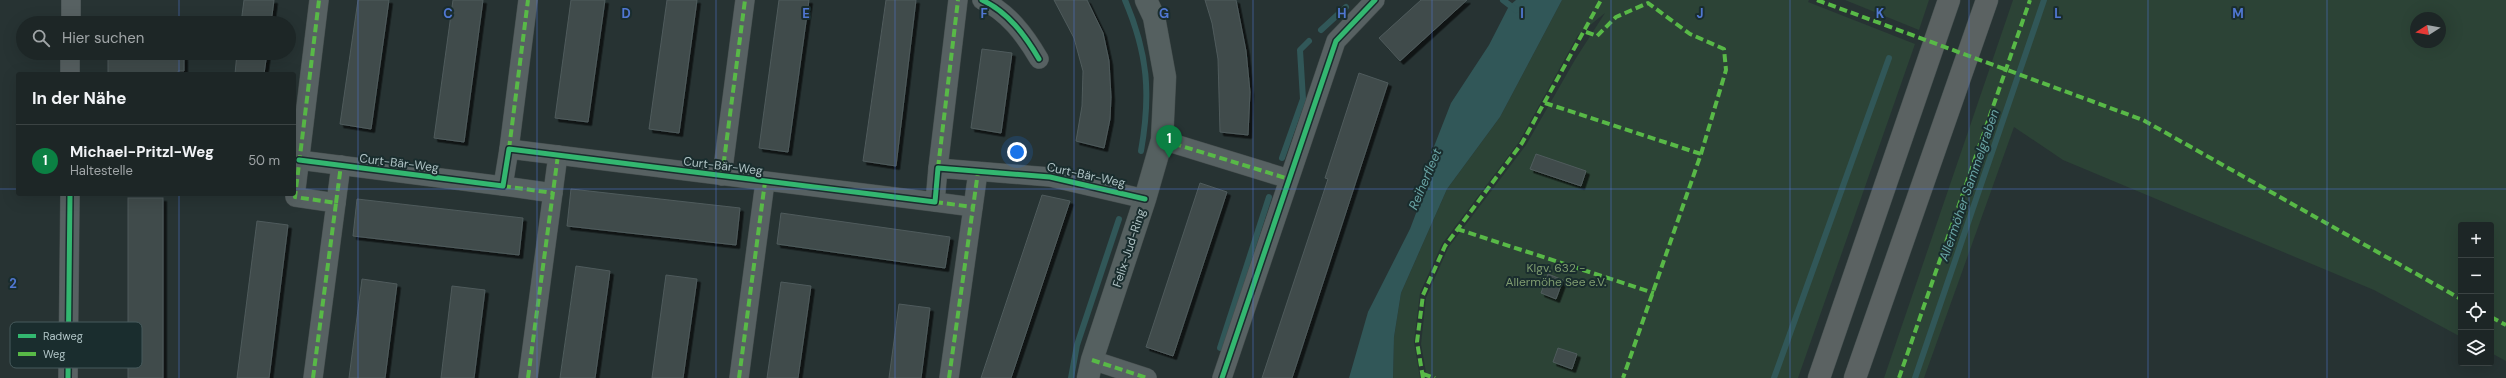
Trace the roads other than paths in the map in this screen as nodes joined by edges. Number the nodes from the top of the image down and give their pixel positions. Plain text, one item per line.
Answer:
1 (71, 0) edge
2 (319, 0) edge
3 (528, 0) edge
4 (745, 0) edge
5 (958, 0) edge
6 (982, 0) edge
7 (1146, 0) edge
8 (1375, 0) edge
9 (1949, 0) edge
10 (1987, 0) edge
11 (71, 16) edge
12 (1039, 59) dead end
13 (70, 60) edge
14 (70, 72) edge
15 (1162, 140) junction
16 (508, 148) junction
17 (558, 155) junction
18 (341, 165) junction
19 (938, 168) junction
20 (297, 172) edge
21 (978, 172) junction
22 (722, 176) junction
23 (1289, 179) junction
24 (765, 182) junction
25 (296, 184) edge
26 (503, 186) junction
27 (553, 193) junction
28 (70, 196) edge
29 (295, 196) edge
30 (1145, 199) junction
31 (935, 202) junction
32 (336, 203) junction
33 (973, 207) junction
34 (69, 322) edge
35 (68, 368) edge
36 (1090, 369) edge
37 (68, 378) edge
38 (313, 378) edge
39 (528, 378) edge
40 (739, 378) edge
41 (949, 378) edge
42 (1147, 378) edge
43 (1222, 378) edge
44 (1819, 378) edge
45 (1855, 378) edge

1 - 11 street
2 - 20 street
3 - 16 street
4 - 22 street, Curt-Bär-Weg
5 - 19 street
6 - 12 street
7 - 15 street, Felix-Jud-Ring
8 - 23 street
9 - 44 highway
10 - 45 highway
13 - 14 street
15 - 23 street
15 - 30 street, Felix-Jud-Ring
16 - 17 street, Curt-Bär-Weg
16 - 26 street
17 - 22 street, Curt-Bär-Weg
17 - 27 street
18 - 20 street, Curt-Bär-Weg
18 - 26 street, Curt-Bär-Weg
18 - 32 street, Curt-Bär-Weg
19 - 21 street, Curt-Bär-Weg
19 - 31 street
20 - 25 street
21 - 30 street, Curt-Bär-Weg
21 - 33 street
22 - 24 street, Curt-Bär-Weg
23 - 43 street
24 - 31 street, Curt-Bär-Weg
24 - 40 street, Curt-Bär-Weg
26 - 27 street, Curt-Bär-Weg
27 - 39 street
28 - 34 street
29 - 32 street
30 - 36 street, Felix-Jud-Ring
31 - 33 street, Curt-Bär-Weg
32 - 38 street, Curt-Bär-Weg
33 - 41 street
35 - 37 street
36 - 42 street

